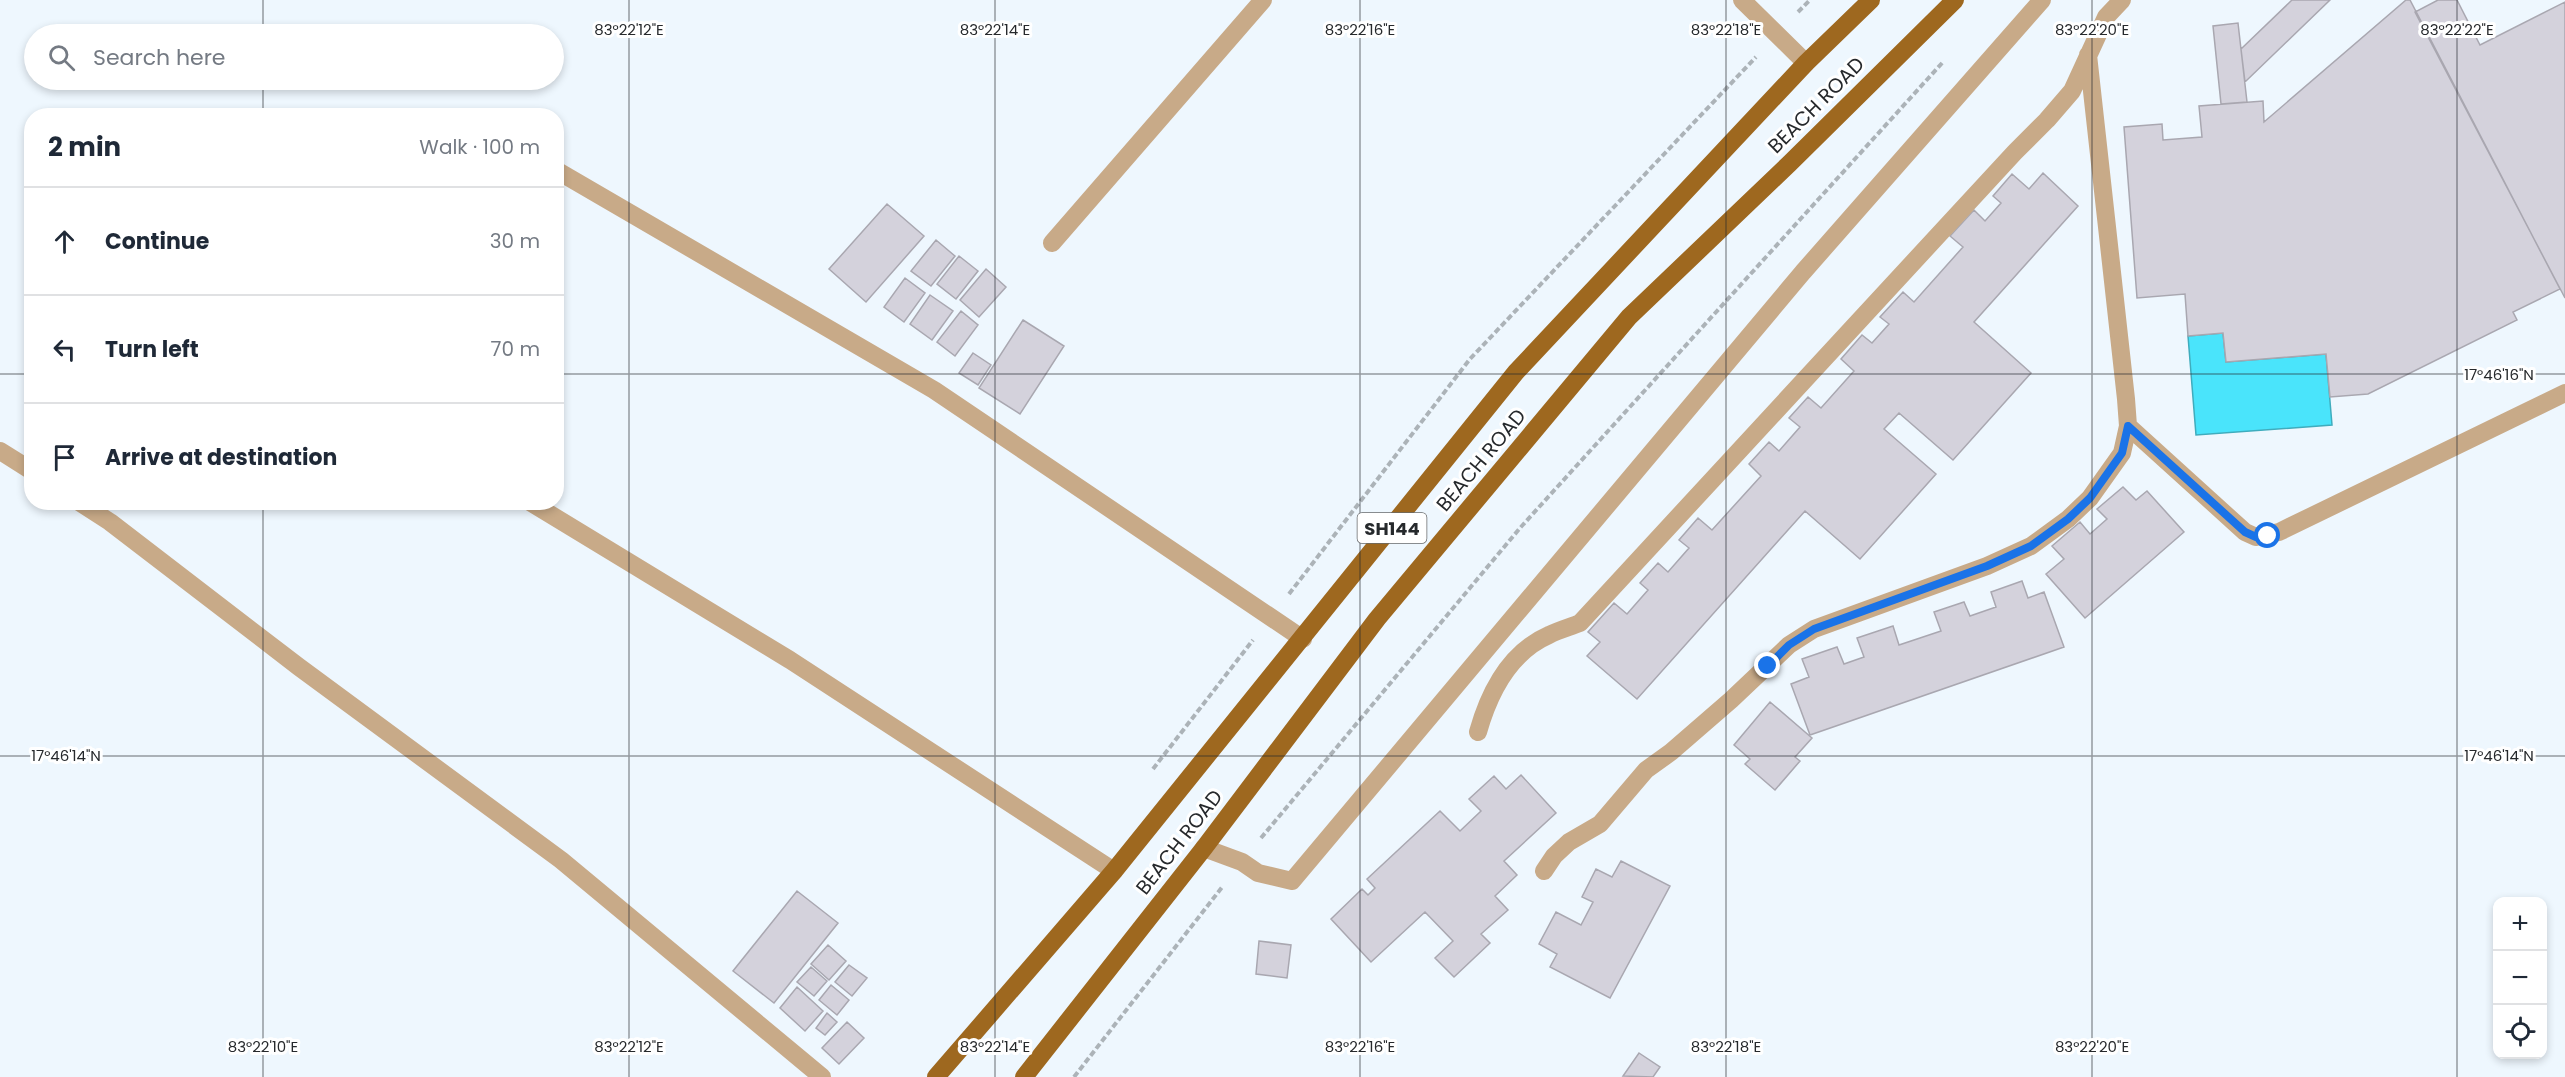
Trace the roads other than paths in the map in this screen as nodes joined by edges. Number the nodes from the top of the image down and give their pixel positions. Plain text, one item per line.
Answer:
1 (1263, 0) edge
2 (1742, 0) edge
3 (1871, 0) edge
4 (1955, 0) edge
5 (2042, 0) edge
6 (2122, 0) edge
7 (2088, 55) junction
8 (1806, 63) junction
9 (564, 175) edge
10 (1052, 243) dead end
11 (2565, 393) edge
12 (2128, 426) junction
13 (0, 451) edge
14 (24, 466) edge
15 (91, 510) edge
16 (544, 510) edge
17 (1303, 639) junction
18 (1478, 732) dead end
19 (1204, 848) junction
20 (1114, 870) junction
21 (1544, 870) dead end
22 (822, 1077) edge
23 (936, 1077) edge
24 (1024, 1077) edge

1 - 10 street
2 - 8 street
3 - 8 main road, SH144
4 - 19 main road, BEACH ROAD / SH144
5 - 19 street
6 - 7 street
7 - 12 street
7 - 18 street
8 - 17 main road, SH144
9 - 17 street
11 - 12 street
12 - 21 street
13 - 14 street
15 - 22 street
16 - 20 street
17 - 20 main road, SH144
19 - 24 main road, BEACH ROAD / SH144
20 - 23 main road, SH144

